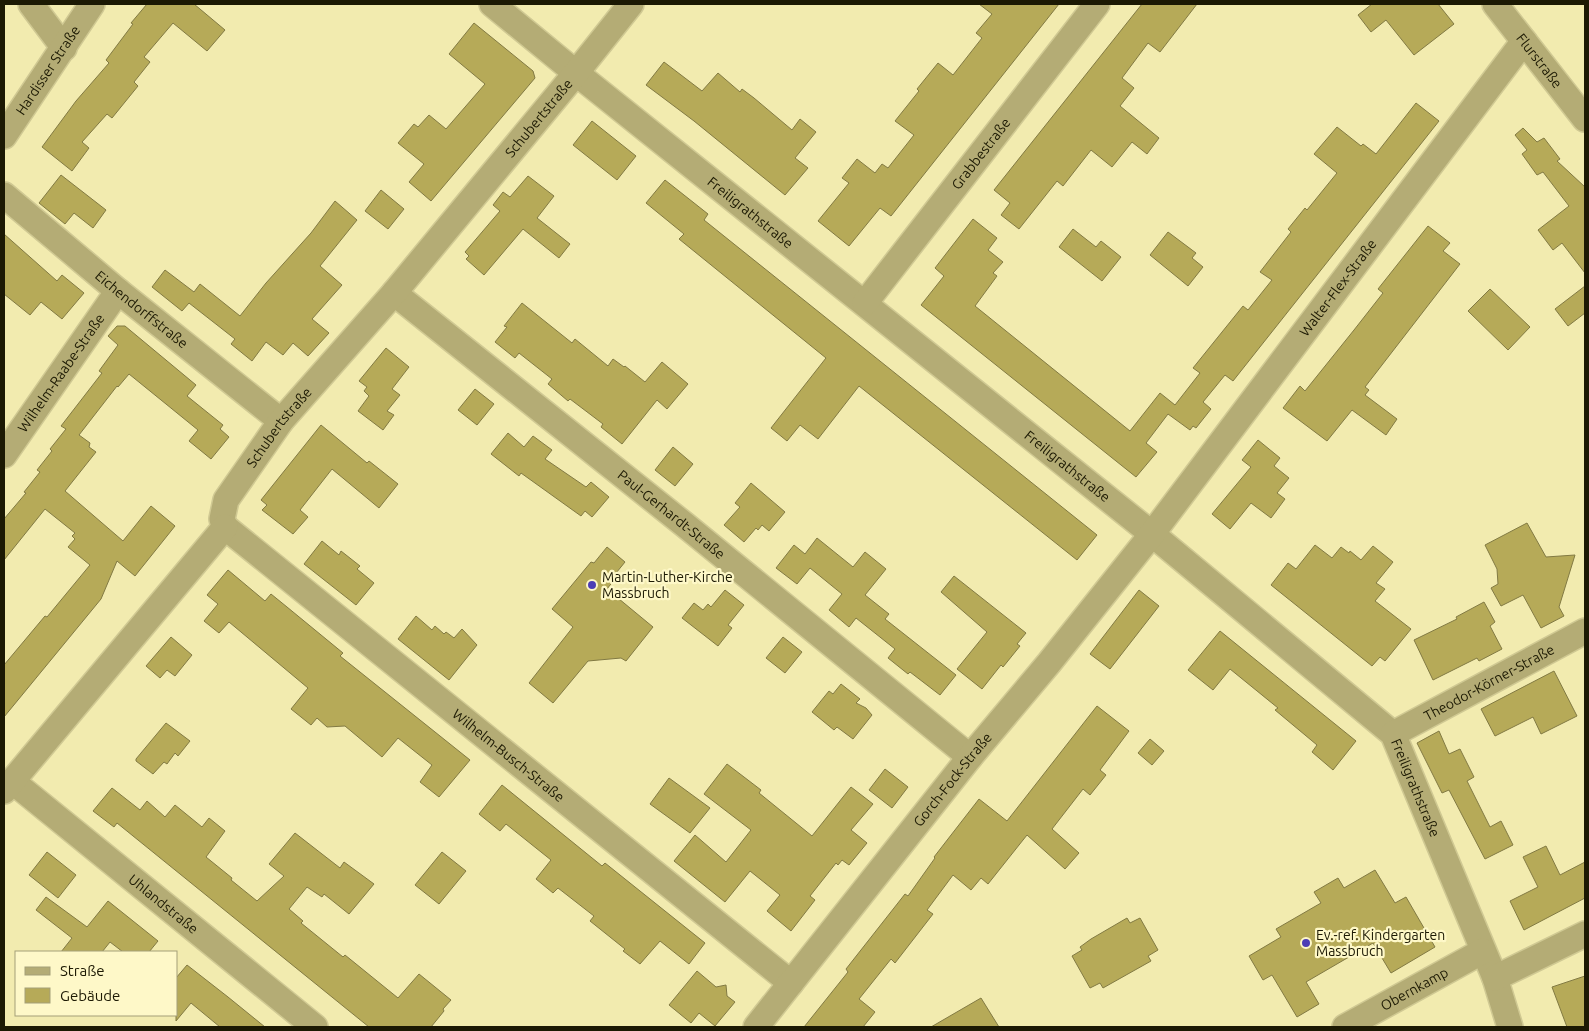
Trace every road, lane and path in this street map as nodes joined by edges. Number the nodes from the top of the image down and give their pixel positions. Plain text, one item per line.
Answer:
1 (31, 4) edge
2 (92, 4) edge
3 (492, 4) edge
4 (631, 4) edge
5 (1097, 4) edge
6 (1495, 4) edge
7 (1524, 42) junction
8 (64, 48) junction
9 (576, 73) junction
10 (1585, 118) edge
11 (4, 136) edge
12 (4, 195) edge
13 (118, 291) junction
14 (394, 293) junction
15 (865, 304) junction
16 (281, 421) junction
17 (4, 455) edge
18 (225, 528) junction
19 (1152, 534) junction
20 (1585, 632) edge
21 (1392, 734) junction
22 (970, 757) junction
23 (8, 786) edge
24 (1585, 934) edge
25 (1484, 951) junction
26 (1495, 978) junction
27 (791, 983) junction
28 (315, 1027) edge
29 (756, 1027) edge
30 (1345, 1027) edge
31 (1510, 1027) edge

1 - 8 street
2 - 8 street, Hardisser Straße
3 - 9 street, Freiligrathstraße
4 - 9 street, Schubertstraße
5 - 15 street, Grabbestraße
6 - 7 street, Flurstraße
7 - 10 street, Flurstraße
7 - 19 street, Walter-Flex-Straße
8 - 11 street, Hardisser Straße
9 - 14 street, Schubertstraße
9 - 15 street, Freiligrathstraße
12 - 13 street, Eichendorffstraße
13 - 16 street, Eichendorffstraße
13 - 17 street, Wilhelm-Raabe-Straße
14 - 16 street, Schubertstraße
14 - 22 street, Paul-Gerhardt-Straße
15 - 19 street, Freiligrathstraße
16 - 18 street, Schubertstraße
18 - 23 street
18 - 27 street, Wilhelm-Busch-Straße
19 - 21 street, Freiligrathstraße
19 - 22 street, Gorch-Fock-Straße
20 - 21 street, Theodor-Körner-Straße
21 - 25 street, Freiligrathstraße
22 - 27 street, Gorch-Fock-Straße
23 - 28 street, Uhlandstraße
24 - 26 street
25 - 26 street, Freiligrathstraße
25 - 30 street, Obernkamp
26 - 31 street, Freiligrathstraße
27 - 29 street, Gorch-Fock-Straße

